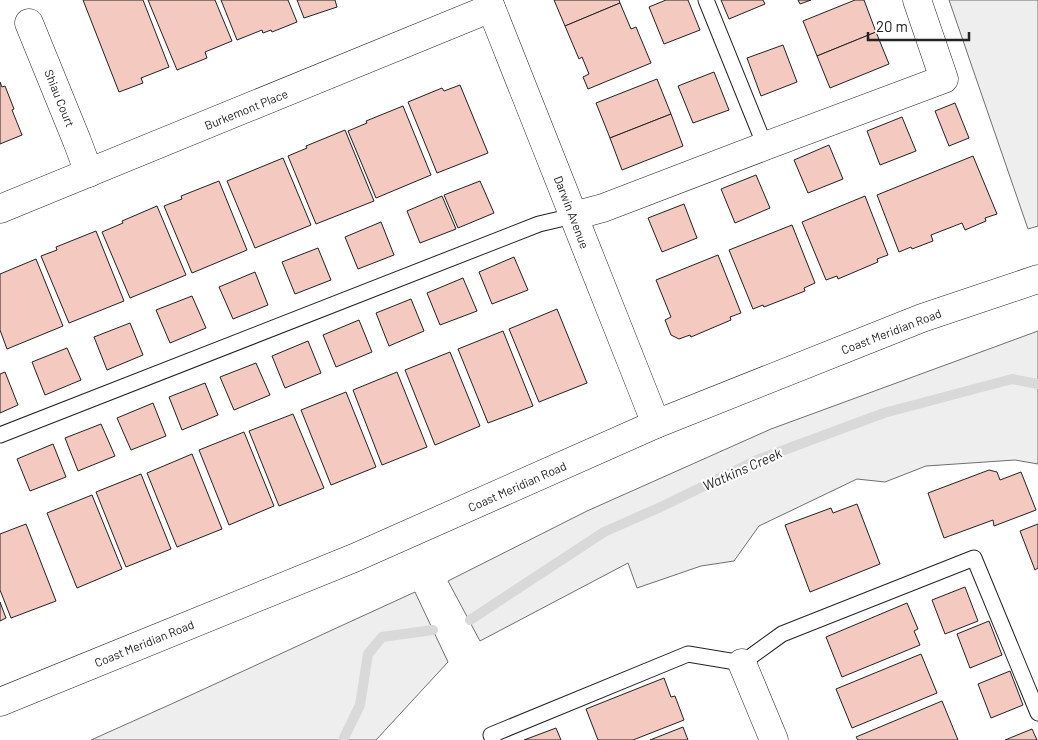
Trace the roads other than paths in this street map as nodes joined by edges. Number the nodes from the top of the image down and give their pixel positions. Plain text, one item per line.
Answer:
1 (706, 0) edge
2 (917, 0) edge
3 (490, 4) edge
4 (29, 23) dead end
5 (764, 146) junction
6 (89, 173) junction
7 (0, 209) edge
8 (573, 216) junction
9 (1038, 279) edge
10 (656, 424) junction
11 (0, 435) edge
12 (742, 663) junction
13 (0, 702) edge
14 (1038, 713) edge
15 (493, 740) edge
16 (774, 740) edge

1 - 5 lane
2 - 5 street
3 - 6 street, Burkemont Place
3 - 8 street, Darwin Avenue
4 - 6 street, Shiau Court
5 - 8 street
6 - 7 street, Burkemont Place
8 - 10 street, Darwin Avenue
8 - 11 lane
9 - 10 street, Coast Meridian Road
10 - 13 street, Coast Meridian Road
12 - 14 lane
12 - 15 lane
12 - 16 street

